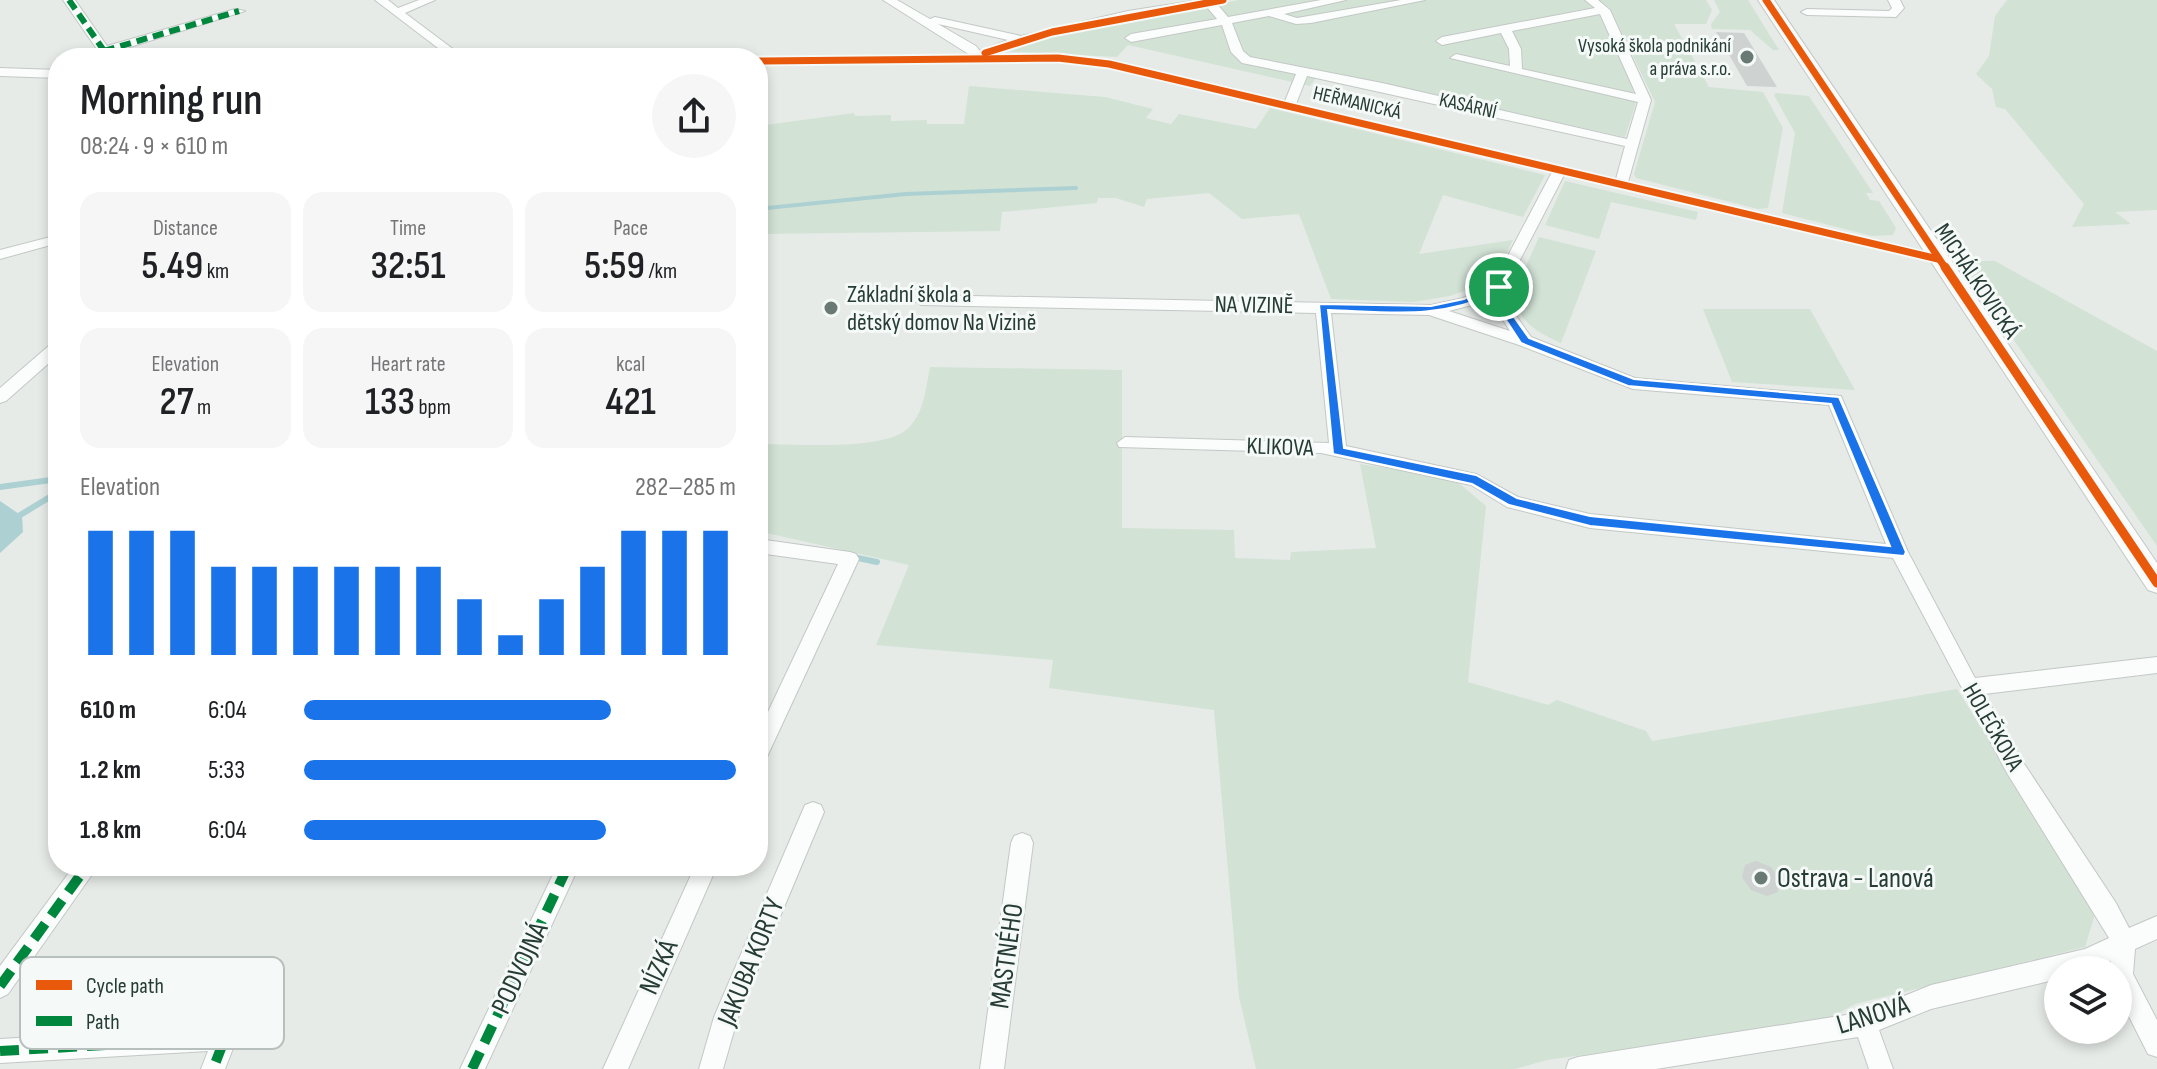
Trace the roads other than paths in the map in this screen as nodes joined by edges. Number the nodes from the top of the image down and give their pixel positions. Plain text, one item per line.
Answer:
1 (69, 0) edge
2 (381, 0) edge
3 (429, 0) edge
4 (889, 0) edge
5 (1223, 0) edge
6 (1340, 0) edge
7 (1419, 0) edge
8 (1591, 0) edge
9 (1766, 0) edge
10 (1894, 0) edge
11 (1209, 2) junction
12 (1604, 10) junction
13 (239, 11) dead end
14 (397, 12) junction
15 (1160, 12) junction
16 (1807, 12) dead end
17 (1271, 13) junction
18 (917, 16) junction
19 (1225, 21) junction
20 (1505, 29) junction
21 (1175, 30) junction
22 (1131, 38) dead end
23 (1022, 40) junction
24 (1442, 41) dead end
25 (101, 48) edge
26 (127, 48) edge
27 (446, 48) edge
28 (977, 57) junction
29 (1456, 58) dead end
30 (768, 61) edge
31 (1303, 71) junction
32 (0, 72) edge
33 (1516, 72) junction
34 (48, 74) edge
35 (1645, 100) junction
36 (1289, 106) junction
37 (1632, 144) junction
38 (1560, 170) junction
39 (1621, 184) junction
40 (48, 242) edge
41 (0, 255) edge
42 (1938, 259) junction
43 (1499, 287) junction
44 (921, 300) dead end
45 (1323, 307) junction
46 (1431, 310) junction
47 (1525, 341) junction
48 (48, 356) edge
49 (0, 397) edge
50 (1125, 443) dead end
51 (1338, 451) junction
52 (768, 547) edge
53 (1899, 552) junction
54 (2157, 583) edge
55 (2157, 665) edge
56 (1969, 687) junction
57 (768, 734) edge
58 (813, 812) dead end
59 (1022, 843) dead end
60 (80, 876) edge
61 (563, 876) edge
62 (702, 876) edge
63 (2157, 927) edge
64 (2124, 943) junction
65 (21, 957) edge
66 (20, 958) edge
67 (0, 986) edge
68 (1865, 1024) junction
69 (2157, 1045) edge
70 (35, 1049) edge
71 (221, 1049) edge
72 (0, 1051) edge
73 (213, 1069) edge
74 (472, 1069) edge
75 (615, 1069) edge
76 (711, 1069) edge
77 (992, 1069) edge
78 (1578, 1069) edge
79 (1881, 1069) edge

1 - 25 street
2 - 14 street
3 - 14 street
4 - 18 street
5 - 11 street
6 - 17 street
7 - 17 street
8 - 12 street
9 - 42 street, MICHÁLKOVICKÁ
10 - 16 street
11 - 15 street
11 - 19 street
12 - 20 street
12 - 35 street
13 - 26 street
14 - 27 street
15 - 21 street
15 - 23 street
17 - 19 street
18 - 23 street
18 - 28 street
19 - 21 street
19 - 31 street, KASÁRNÍ
20 - 24 street
20 - 33 street, KASÁRNÍ
21 - 22 street
23 - 28 street
28 - 30 street, HEŘMANICKÁ
28 - 36 street, HEŘMANICKÁ
29 - 33 street, KASÁRNÍ
31 - 36 street
31 - 37 street, KASÁRNÍ
32 - 34 street
33 - 35 street, KASÁRNÍ
35 - 37 street
36 - 38 street, HEŘMANICKÁ
37 - 39 street
38 - 39 street, HEŘMANICKÁ
38 - 43 street
39 - 42 street, HEŘMANICKÁ
40 - 41 street
42 - 54 street, MICHÁLKOVICKÁ
43 - 46 street, NA VIZINĚ
43 - 47 street
44 - 45 street, NA VIZINĚ
45 - 46 street, NA VIZINĚ
45 - 51 street, KLIKOVA
46 - 47 street
47 - 53 street, HOLEČKOVA
48 - 49 street
50 - 51 street, KLIKOVA
51 - 53 street
52 - 57 street
53 - 56 street, HOLEČKOVA
55 - 56 street
56 - 64 street, HOLEČKOVA
58 - 76 street, JAKUBA KORTY
59 - 77 street, MASTNÉHO
60 - 65 street
61 - 74 street, PODVOJNÁ
62 - 75 street, NÍZKÁ
63 - 64 street, LANOVÁ
64 - 68 street, LANOVÁ
64 - 69 street, HOLEČKOVA
66 - 67 street
68 - 78 street, LANOVÁ
68 - 79 street
70 - 72 street
71 - 73 street

